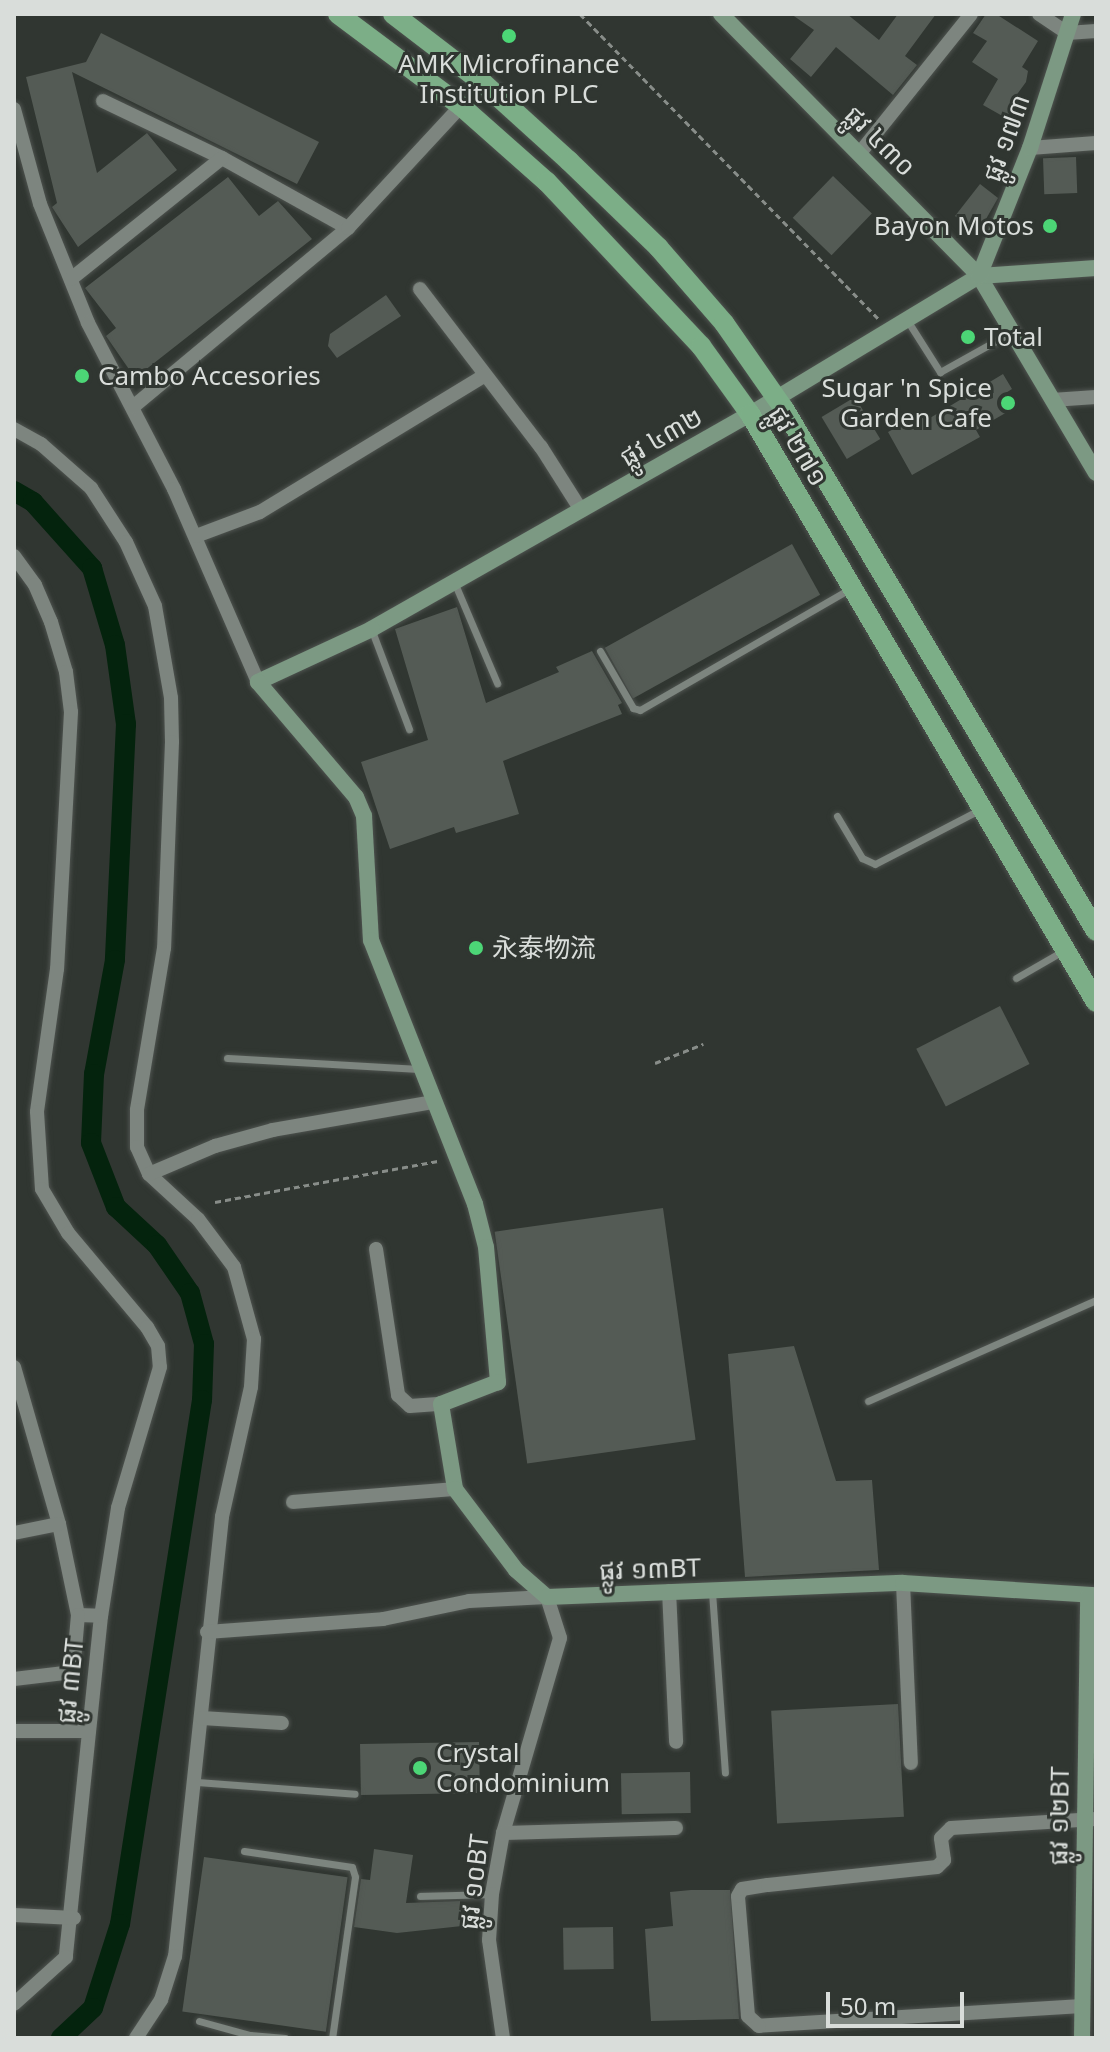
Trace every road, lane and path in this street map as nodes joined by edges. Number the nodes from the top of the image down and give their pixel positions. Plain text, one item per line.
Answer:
1 (338, 14) edge
2 (393, 14) edge
3 (580, 14) edge
4 (971, 14) edge
5 (1039, 14) edge
6 (1073, 14) edge
7 (728, 17) edge
8 (1096, 31) edge
9 (1067, 33) junction
10 (103, 101) dead end
11 (461, 106) junction
12 (14, 109) edge
13 (1096, 143) edge
14 (1030, 148) junction
15 (20, 153) edge
16 (859, 154) junction
17 (222, 158) junction
18 (348, 228) junction
19 (1096, 268) edge
20 (979, 276) junction
21 (71, 279) junction
22 (420, 289) dead end
23 (907, 320) junction
24 (890, 330) junction
25 (1012, 332) junction
26 (485, 375) junction
27 (777, 397) junction
28 (1096, 397) edge
29 (1052, 400) junction
30 (133, 407) junction
31 (750, 414) junction
32 (14, 429) edge
33 (1096, 473) edge
34 (581, 510) junction
35 (196, 536) junction
36 (14, 556) edge
37 (454, 582) junction
38 (851, 588) junction
39 (372, 629) junction
40 (600, 651) dead end
41 (258, 682) junction
42 (497, 683) dead end
43 (409, 729) dead end
44 (981, 808) junction
45 (837, 816) dead end
46 (1096, 931) edge
47 (1065, 950) junction
48 (1016, 978) dead end
49 (1096, 1002) edge
50 (703, 1044) dead end
51 (227, 1058) dead end
52 (655, 1063) dead end
53 (420, 1069) junction
54 (433, 1102) junction
55 (456, 1157) junction
56 (149, 1174) junction
57 (215, 1202) dead end
58 (376, 1249) dead end
59 (1096, 1300) edge
60 (14, 1367) edge
61 (868, 1401) dead end
62 (441, 1404) junction
63 (455, 1489) junction
64 (293, 1502) dead end
65 (59, 1524) junction
66 (14, 1533) edge
67 (903, 1583) junction
68 (712, 1590) junction
69 (669, 1591) junction
70 (1092, 1595) edge
71 (547, 1597) junction
72 (78, 1615) junction
73 (101, 1616) junction
74 (207, 1632) junction
75 (14, 1679) edge
76 (202, 1718) junction
77 (282, 1723) dead end
78 (14, 1731) edge
79 (89, 1731) junction
80 (676, 1742) dead end
81 (911, 1763) dead end
82 (725, 1773) dead end
83 (197, 1782) junction
84 (355, 1794) dead end
85 (1089, 1819) edge
86 (676, 1828) dead end
87 (503, 1833) junction
88 (244, 1851) dead end
89 (492, 1894) junction
90 (420, 1896) dead end
91 (14, 1915) edge
92 (74, 1918) junction
93 (14, 2004) edge
94 (1082, 2006) junction
95 (199, 2021) dead end
96 (250, 2037) edge
97 (136, 2038) edge
98 (285, 2038) edge
99 (332, 2038) edge
100 (503, 2038) edge
101 (1082, 2038) edge

1 - 11 main road, ផ្លូវ ២៧១
2 - 27 main road, ផ្លូវ ២៧១
3 - 24 path
4 - 16 street
5 - 9 street
6 - 9 street, ផ្លូវ ១៧៣
7 - 16 street, ផ្លូវ ៤៣០
8 - 9 street
9 - 14 street, ផ្លូវ ១៧៣
10 - 17 street
11 - 18 street
11 - 31 main road, ផ្លូវ ២៧១
12 - 15 street
13 - 14 street
14 - 20 street, ផ្លូវ ១៧៣
15 - 21 street
16 - 20 street, ផ្លូវ ៤៣០
17 - 18 street
17 - 21 street
18 - 30 street
19 - 20 street, ផ្លូវ ៤៣២
20 - 23 street, ផ្លូវ ៤៣២
20 - 25 street, ផ្លូវ ៤៣០
21 - 30 street
22 - 26 street
23 - 24 street, ផ្លូវ ៤៣២
23 - 25 lane
24 - 27 street, ផ្លូវ ៤៣២
25 - 29 street, ផ្លូវ ៤៣០
26 - 34 street
26 - 35 street
27 - 31 street, ផ្លូវ ៤៣២
27 - 46 main road, ផ្លូវ ២៧១
28 - 29 street
29 - 33 street, ផ្លូវ ៤៣០
30 - 35 street
31 - 34 street, ផ្លូវ ៤៣២
31 - 38 main road, ផ្លូវ ២៧១
32 - 56 street
34 - 37 street, ផ្លូវ ៤៣២
35 - 41 street
36 - 73 street
37 - 39 street, ផ្លូវ ៤៣២
37 - 42 lane
38 - 40 lane
38 - 44 main road, ផ្លូវ ២៧១
39 - 41 street, ផ្លូវ ៤៣២
39 - 43 lane
41 - 53 street
44 - 45 lane
44 - 47 main road, ផ្លូវ ២៧១
47 - 48 lane
47 - 49 main road, ផ្លូវ ២៧១
50 - 52 path
51 - 53 lane
53 - 54 street
54 - 55 street
54 - 56 street
55 - 57 path
55 - 62 street
56 - 74 street
58 - 62 street
59 - 61 lane
60 - 65 street, ផ្លូវ ៣BT
62 - 63 street
63 - 64 street
63 - 71 street
65 - 66 street
65 - 72 street, ផ្លូវ ៣BT
67 - 68 street, ផ្លូវ ១៣BT
67 - 70 street, ផ្លូវ ១៣BT
67 - 81 street
68 - 69 street, ផ្លូវ ១៣BT
68 - 82 lane
69 - 71 street, ផ្លូវ ១៣BT
69 - 80 street
70 - 85 street, ផ្លូវ ១២BT
71 - 74 street, ផ្លូវ ១៣BT
71 - 87 street, ផ្លូវ ១០BT
72 - 73 street, ផ្លូវ ៣BT
72 - 75 street
73 - 79 street, ផ្លូវ ៣BT
74 - 76 street
76 - 77 street
76 - 83 street
78 - 79 street
79 - 92 street, ផ្លូវ ៣BT
83 - 84 lane
83 - 97 street
85 - 94 street, ផ្លូវ ១២BT
85 - 94 street
86 - 87 street
87 - 89 street, ផ្លូវ ១០BT
88 - 99 lane
89 - 90 lane
89 - 100 street, ផ្លូវ ១០BT
91 - 92 street
92 - 93 street, ផ្លូវ ៣BT
94 - 101 street, ផ្លូវ ១២BT
95 - 96 lane
96 - 98 lane

